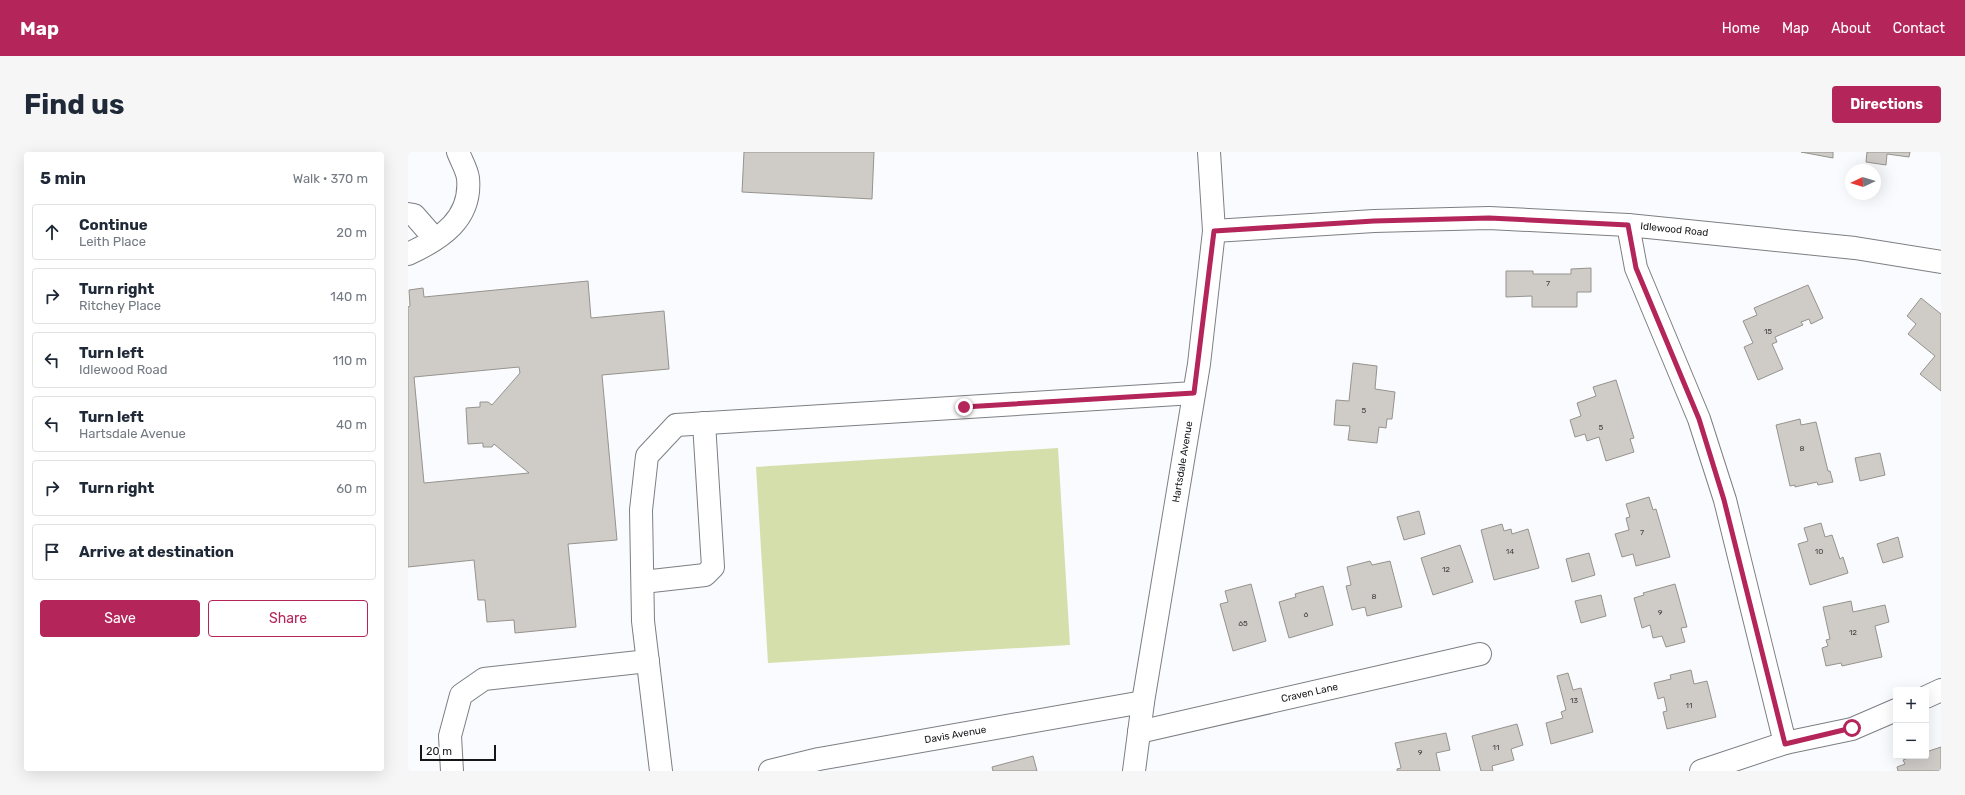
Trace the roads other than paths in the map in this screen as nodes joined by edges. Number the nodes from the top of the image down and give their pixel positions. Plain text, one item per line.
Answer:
1 (458, 152) edge
2 (1209, 152) edge
3 (408, 214) edge
4 (1628, 225) junction
5 (1214, 231) junction
6 (435, 239) junction
7 (408, 254) edge
8 (1941, 262) edge
9 (1194, 393) junction
10 (704, 423) junction
11 (643, 582) junction
12 (1480, 654) dead end
13 (648, 661) junction
14 (1941, 690) edge
15 (1929, 696) edge
16 (1143, 702) junction
17 (1893, 711) edge
18 (1139, 732) junction
19 (1785, 744) junction
20 (452, 771) edge
21 (661, 771) edge
22 (770, 771) edge
23 (1134, 771) edge
24 (1701, 771) edge

1 - 6 street
2 - 5 street, Hartsdale Avenue
3 - 6 street
4 - 5 street, Idlewood Road
4 - 8 street, Idlewood Road
4 - 19 street
5 - 9 street, Hartsdale Avenue
6 - 7 street
9 - 10 street
9 - 16 street, Hartsdale Avenue
10 - 11 street
10 - 11 street
11 - 13 street
12 - 18 street, Craven Lane
13 - 20 street
13 - 21 street
14 - 15 street
16 - 18 street, Hartsdale Avenue
16 - 22 street, Davis Avenue
17 - 19 street
18 - 23 street, Hartsdale Avenue
19 - 24 street

